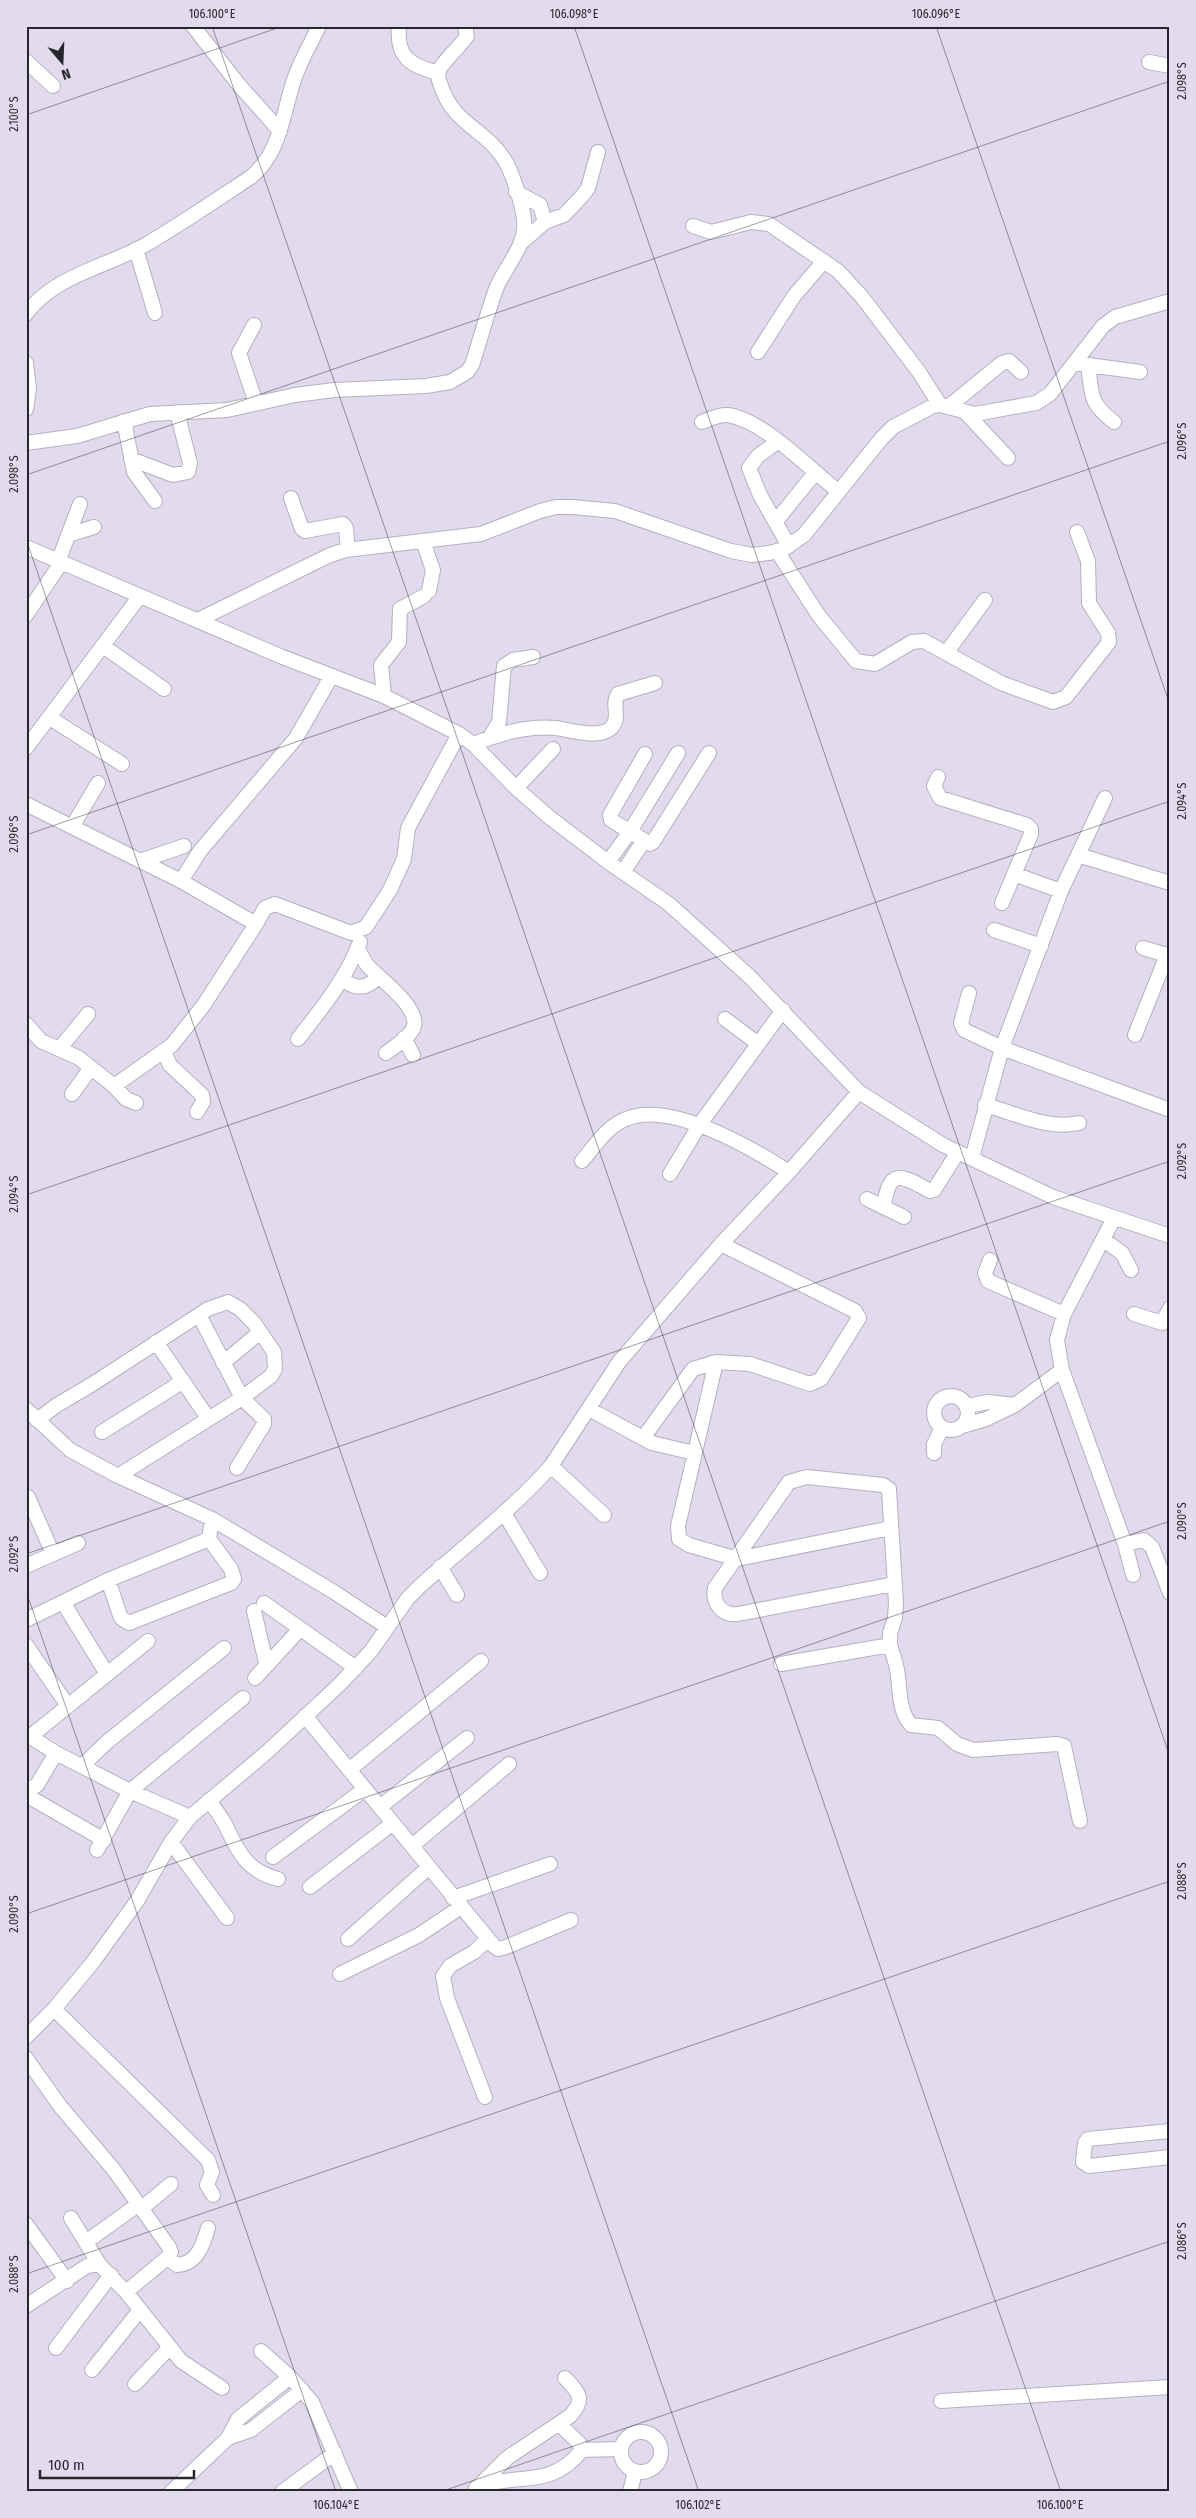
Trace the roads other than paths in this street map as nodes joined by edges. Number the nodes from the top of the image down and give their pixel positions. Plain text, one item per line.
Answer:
1 (193, 26) edge
2 (319, 26) edge
3 (399, 26) edge
4 (464, 26) edge
5 (26, 61) edge
6 (1149, 62) dead end
7 (1170, 66) edge
8 (438, 73) junction
9 (53, 86) dead end
10 (280, 131) junction
11 (598, 152) dead end
12 (516, 192) junction
13 (545, 222) junction
14 (694, 226) dead end
15 (522, 242) junction
16 (136, 249) junction
17 (824, 261) junction
18 (1170, 301) edge
19 (155, 313) dead end
20 (26, 314) edge
21 (254, 325) dead end
22 (758, 352) dead end
23 (26, 363) edge
24 (1081, 364) junction
25 (1021, 372) dead end
26 (1140, 372) dead end
27 (256, 403) junction
28 (27, 405) edge
29 (944, 406) junction
30 (177, 412) junction
31 (966, 413) junction
32 (124, 420) junction
33 (702, 422) dead end
34 (1114, 422) dead end
35 (777, 442) junction
36 (26, 443) edge
37 (1008, 458) dead end
38 (131, 459) junction
39 (815, 473) junction
40 (838, 491) junction
41 (291, 498) dead end
42 (155, 501) dead end
43 (80, 504) dead end
44 (776, 521) junction
45 (94, 527) dead end
46 (1077, 532) dead end
47 (68, 535) junction
48 (423, 541) junction
49 (26, 547) edge
50 (783, 548) junction
51 (348, 550) junction
52 (60, 563) junction
53 (140, 596) junction
54 (985, 600) dead end
55 (26, 615) edge
56 (198, 620) junction
57 (103, 646) junction
58 (946, 653) junction
59 (533, 657) dead end
60 (331, 676) junction
61 (655, 683) dead end
62 (164, 689) dead end
63 (384, 696) junction
64 (50, 718) junction
65 (459, 734) junction
66 (490, 737) junction
67 (473, 744) junction
68 (26, 748) edge
69 (553, 749) dead end
70 (678, 753) dead end
71 (709, 753) dead end
72 (645, 754) dead end
73 (122, 764) dead end
74 (938, 777) dead end
75 (98, 783) dead end
76 (516, 788) junction
77 (1106, 798) dead end
78 (26, 804) edge
79 (72, 827) junction
80 (630, 833) junction
81 (643, 842) junction
82 (184, 846) dead end
83 (1078, 855) junction
84 (140, 861) junction
85 (608, 862) junction
86 (623, 872) junction
87 (1014, 874) junction
88 (181, 881) junction
89 (1170, 883) edge
90 (1061, 891) junction
91 (1002, 903) dead end
92 (256, 924) junction
93 (366, 928) junction
94 (994, 930) dead end
95 (1042, 946) junction
96 (1143, 948) dead end
97 (358, 949) junction
98 (1168, 956) edge
99 (378, 976) junction
100 (343, 979) junction
101 (969, 993) dead end
102 (783, 1010) junction
103 (88, 1014) dead end
104 (725, 1019) dead end
105 (26, 1024) edge
106 (1136, 1035) dead end
107 (404, 1038) junction
108 (298, 1039) dead end
109 (757, 1043) junction
110 (60, 1048) junction
111 (1002, 1048) junction
112 (164, 1052) junction
113 (386, 1053) dead end
114 (413, 1055) dead end
115 (91, 1068) junction
116 (114, 1086) junction
117 (859, 1092) junction
118 (72, 1094) dead end
119 (136, 1103) dead end
120 (985, 1106) junction
121 (1170, 1110) edge
122 (197, 1112) dead end
123 (1079, 1123) dead end
124 (700, 1124) junction
125 (958, 1152) junction
126 (972, 1158) junction
127 (582, 1161) dead end
128 (789, 1172) junction
129 (670, 1174) dead end
130 (867, 1199) dead end
131 (884, 1207) junction
132 (904, 1217) dead end
133 (1114, 1218) junction
134 (1170, 1236) edge
135 (1104, 1240) junction
136 (721, 1244) junction
137 (990, 1260) dead end
138 (1131, 1270) dead end
139 (1170, 1308) edge
140 (1064, 1314) junction
141 (1134, 1314) dead end
142 (198, 1315) junction
143 (260, 1332) junction
144 (156, 1342) junction
145 (716, 1362) junction
146 (223, 1363) junction
147 (1062, 1370) junction
148 (182, 1382) junction
149 (242, 1398) junction
150 (1015, 1404) junction
151 (967, 1406) junction
152 (26, 1409) edge
153 (589, 1409) junction
154 (208, 1418) junction
155 (37, 1420) junction
156 (962, 1426) junction
157 (942, 1428) junction
158 (102, 1432) dead end
159 (643, 1438) junction
160 (694, 1453) junction
161 (934, 1454) dead end
162 (551, 1466) junction
163 (237, 1468) dead end
164 (118, 1476) junction
165 (28, 1497) dead end
166 (504, 1513) junction
167 (604, 1515) dead end
168 (212, 1519) junction
169 (892, 1528) junction
170 (209, 1539) junction
171 (78, 1543) dead end
172 (1125, 1544) junction
173 (53, 1554) junction
174 (737, 1559) junction
175 (26, 1566) edge
176 (440, 1568) junction
177 (540, 1573) dead end
178 (1133, 1575) dead end
179 (108, 1580) junction
180 (894, 1584) junction
181 (1170, 1593) edge
182 (457, 1595) dead end
183 (64, 1604) junction
184 (26, 1620) edge
185 (387, 1628) junction
186 (300, 1629) junction
187 (148, 1641) dead end
188 (890, 1645) junction
189 (26, 1646) edge
190 (224, 1648) dead end
191 (481, 1661) dead end
192 (266, 1663) junction
193 (780, 1664) dead end
194 (356, 1668) junction
195 (107, 1674) junction
196 (255, 1678) dead end
197 (243, 1698) dead end
198 (68, 1706) junction
199 (305, 1716) junction
200 (29, 1735) edge
201 (467, 1738) dead end
202 (56, 1753) junction
203 (509, 1764) dead end
204 (82, 1766) junction
205 (349, 1770) junction
206 (365, 1789) junction
207 (130, 1792) junction
208 (30, 1797) edge
209 (209, 1800) junction
210 (380, 1807) junction
211 (190, 1816) junction
212 (1080, 1821) dead end
213 (393, 1823) junction
214 (171, 1842) junction
215 (412, 1846) junction
216 (273, 1857) dead end
217 (550, 1864) dead end
218 (429, 1867) junction
219 (278, 1878) dead end
220 (310, 1887) dead end
221 (457, 1902) junction
222 (227, 1918) dead end
223 (571, 1920) dead end
224 (348, 1939) dead end
225 (488, 1939) junction
226 (340, 1974) dead end
227 (54, 2009) junction
228 (26, 2037) edge
229 (26, 2058) edge
230 (485, 2096) dead end
231 (1170, 2131) edge
232 (1170, 2157) edge
233 (171, 2184) dead end
234 (213, 2195) dead end
235 (141, 2206) junction
236 (71, 2218) dead end
237 (26, 2224) edge
238 (208, 2228) dead end
239 (86, 2242) junction
240 (167, 2258) junction
241 (98, 2264) junction
242 (111, 2275) junction
243 (67, 2281) junction
244 (126, 2292) junction
245 (26, 2306) edge
246 (140, 2310) junction
247 (170, 2347) junction
248 (56, 2348) dead end
249 (261, 2352) dead end
250 (92, 2370) dead end
251 (290, 2377) junction
252 (565, 2378) dead end
253 (135, 2384) dead end
254 (1170, 2387) edge
255 (222, 2388) dead end
256 (302, 2390) junction
257 (941, 2401) dead end
258 (559, 2424) junction
259 (228, 2438) junction
260 (620, 2449) junction
261 (582, 2450) junction
262 (335, 2453) junction
263 (635, 2472) junction
264 (475, 2490) edge
265 (171, 2492) edge
266 (282, 2492) edge
267 (351, 2492) edge
268 (630, 2492) edge

1 - 10 street
2 - 10 street
3 - 8 street
4 - 8 street
5 - 9 street
6 - 7 street
8 - 12 street
10 - 16 street
11 - 13 street
12 - 13 street
12 - 15 street
13 - 15 street
14 - 17 street
15 - 27 street
16 - 19 street
16 - 20 street
17 - 22 street
17 - 29 street
18 - 24 street
21 - 27 street
23 - 28 street
24 - 26 street
24 - 31 street
24 - 34 street
25 - 29 street
27 - 30 street
29 - 31 street
29 - 40 street
30 - 32 street
30 - 38 street
31 - 37 street
32 - 36 street
32 - 38 street
33 - 35 street
35 - 39 street
35 - 44 street
38 - 42 street
39 - 40 street
39 - 44 street
40 - 50 street
41 - 51 street
43 - 47 street
44 - 50 street
45 - 47 street
46 - 58 street
47 - 52 street
48 - 50 street
48 - 51 street
48 - 63 street
49 - 52 street
50 - 58 street
51 - 56 street
52 - 53 street
52 - 55 street
53 - 56 street
53 - 57 street
54 - 58 street
56 - 60 street
57 - 62 street
57 - 64 street
59 - 66 street
60 - 63 street
60 - 88 street
61 - 66 street
63 - 65 street
64 - 68 street
64 - 73 street
65 - 67 street
65 - 93 street
66 - 67 street
67 - 76 street
69 - 76 street
70 - 80 street
71 - 81 street
72 - 80 street
74 - 87 street
75 - 79 street
76 - 85 street
77 - 83 street
78 - 79 street
79 - 84 street
80 - 81 street
80 - 85 street
81 - 86 street
82 - 84 street
83 - 89 street
83 - 90 street
84 - 88 street
85 - 86 street
86 - 102 street
87 - 90 street
87 - 91 street
88 - 92 street
90 - 95 street
92 - 93 street
92 - 112 street
93 - 97 street
94 - 95 street
95 - 111 street
96 - 98 street
97 - 99 street
97 - 100 street
98 - 106 street
99 - 100 street
99 - 107 street
100 - 108 street
101 - 111 street
102 - 109 street
102 - 117 street
103 - 110 street
104 - 109 street
105 - 110 street
107 - 113 street
107 - 114 street
109 - 124 street
110 - 115 street
111 - 120 street
111 - 121 street
112 - 116 street
112 - 122 street
115 - 116 street
115 - 118 street
116 - 119 street
117 - 125 street
117 - 128 street
120 - 123 street
120 - 126 street
124 - 127 street
124 - 128 street
124 - 129 street
125 - 126 street
125 - 131 street
126 - 133 street
128 - 136 street
130 - 131 street
131 - 132 street
133 - 134 street
133 - 135 street
135 - 138 street
135 - 140 street
136 - 145 street
136 - 153 street
137 - 140 street
139 - 141 street
140 - 147 street
142 - 143 street
142 - 144 street
142 - 146 street
143 - 146 street
143 - 149 street
144 - 148 street
144 - 155 street
145 - 159 street
145 - 160 street
146 - 149 street
147 - 150 street
147 - 172 street
148 - 154 street
148 - 158 street
149 - 154 street
149 - 163 street
150 - 151 street
150 - 156 street
151 - 156 street
151 - 157 street
152 - 155 street
153 - 159 street
153 - 162 street
154 - 164 street
155 - 164 street
156 - 157 street
157 - 161 street
159 - 160 street
160 - 174 street
162 - 166 street
162 - 167 street
164 - 168 street
165 - 173 street
166 - 176 street
166 - 177 street
168 - 170 street
168 - 185 street
169 - 174 street
169 - 174 street
169 - 180 street
170 - 179 street
170 - 179 street
171 - 173 street
172 - 178 street
172 - 181 street
173 - 175 street
174 - 180 street
176 - 182 street
176 - 185 street
179 - 183 street
180 - 188 street
183 - 184 street
183 - 195 street
185 - 194 street
186 - 192 street
186 - 192 street
186 - 194 street
187 - 195 street
188 - 193 street
188 - 212 street
189 - 198 street
190 - 204 street
191 - 205 street
192 - 196 street
194 - 199 street
195 - 198 street
197 - 207 street
198 - 200 street
199 - 205 street
199 - 209 street
200 - 202 street
201 - 210 street
202 - 204 street
202 - 208 street
203 - 215 street
204 - 207 street
205 - 206 street
206 - 210 street
206 - 216 street
207 - 208 street
207 - 211 street
209 - 211 street
209 - 219 street
210 - 213 street
211 - 214 street
213 - 215 street
213 - 220 street
214 - 222 street
214 - 227 street
215 - 218 street
217 - 221 street
218 - 221 street
218 - 224 street
221 - 225 street
221 - 226 street
223 - 225 street
225 - 230 street
227 - 228 street
227 - 234 street
229 - 235 street
231 - 232 street
233 - 235 street
235 - 239 street
235 - 240 street
236 - 239 street
237 - 243 street
238 - 240 street
239 - 241 street
240 - 244 street
241 - 242 street
241 - 243 street
242 - 244 street
242 - 248 street
243 - 245 street
244 - 246 street
246 - 247 street
246 - 250 street
247 - 253 street
247 - 255 street
249 - 251 street
251 - 256 street
251 - 259 street
252 - 258 street
254 - 257 street
256 - 259 street
256 - 262 street
258 - 261 street
258 - 264 street
259 - 265 street
260 - 261 street
260 - 263 street
260 - 263 street
261 - 264 street
262 - 266 street
262 - 267 street
263 - 268 street

